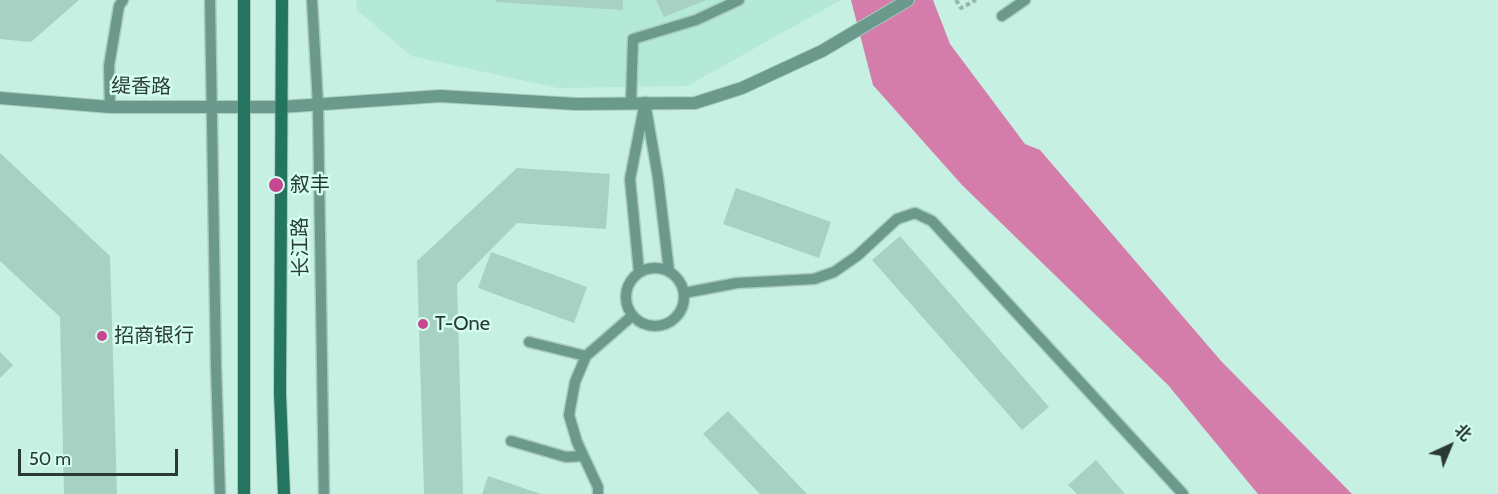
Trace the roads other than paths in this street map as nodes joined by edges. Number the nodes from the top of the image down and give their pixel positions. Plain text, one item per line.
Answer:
1 (123, 0) edge
2 (210, 0) edge
3 (244, 0) edge
4 (282, 0) edge
5 (312, 0) edge
6 (740, 0) edge
7 (908, 0) edge
8 (1025, 0) edge
9 (1002, 16) dead end
10 (0, 98) edge
11 (631, 102) junction
12 (645, 102) junction
13 (318, 105) junction
14 (110, 107) junction
15 (212, 107) junction
16 (245, 107) junction
17 (281, 107) junction
18 (669, 271) junction
19 (639, 272) junction
20 (684, 292) junction
21 (632, 316) junction
22 (529, 342) dead end
23 (586, 356) junction
24 (511, 441) dead end
25 (583, 456) junction
26 (220, 494) edge
27 (244, 494) edge
28 (284, 494) edge
29 (324, 494) edge
30 (598, 494) edge
31 (1183, 494) edge

1 - 14 lane
2 - 15 lane
3 - 16 main road
4 - 17 main road, 长江路
5 - 13 lane, 长江路
6 - 11 lane
7 - 12 street, 缇香路
8 - 9 lane
10 - 14 street, 缇香路
11 - 12 street, 缇香路
11 - 13 street, 缇香路
12 - 18 lane
12 - 19 lane
13 - 17 street, 缇香路
13 - 29 lane, 长江路
14 - 15 street, 缇香路
15 - 16 street, 缇香路
15 - 26 lane
16 - 17 street, 缇香路
16 - 27 main road
17 - 28 main road, 长江路
18 - 19 lane
18 - 20 lane
19 - 21 lane
20 - 21 lane
20 - 31 lane
21 - 23 lane
22 - 23 lane
23 - 25 lane
24 - 25 lane
25 - 30 lane

